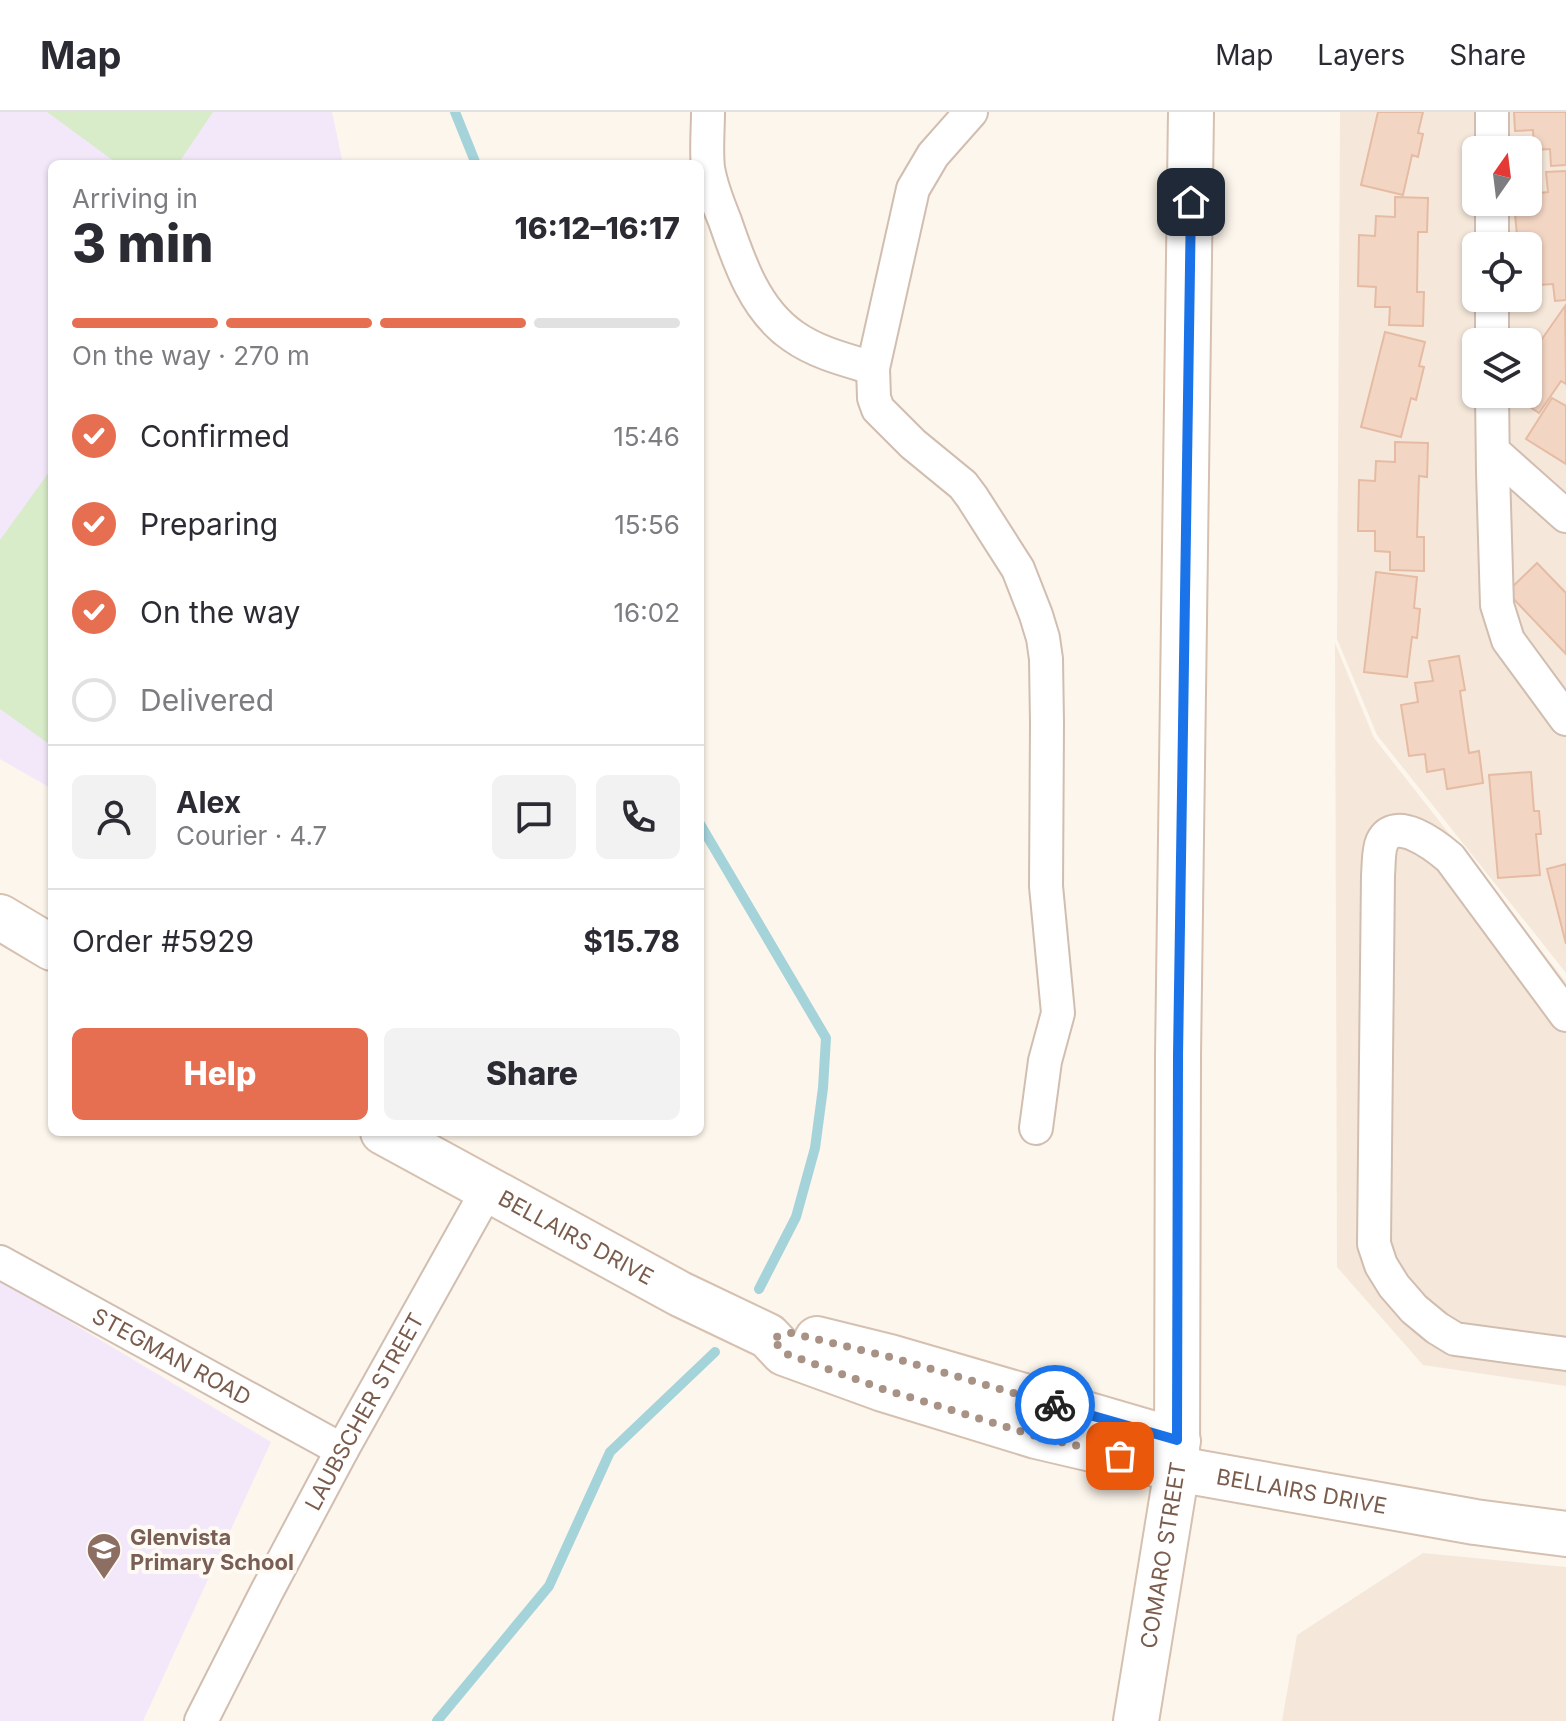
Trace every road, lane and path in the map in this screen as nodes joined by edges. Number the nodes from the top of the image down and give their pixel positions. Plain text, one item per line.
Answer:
1 (708, 112) edge
2 (971, 112) edge
3 (1492, 112) edge
4 (1193, 121) edge
5 (1492, 136) edge
6 (873, 368) junction
7 (1492, 408) edge
8 (1493, 451) junction
9 (1566, 516) edge
10 (1566, 719) edge
11 (0, 917) edge
12 (48, 946) edge
13 (1566, 1015) edge
14 (1036, 1128) dead end
15 (390, 1136) edge
16 (488, 1189) junction
17 (0, 1262) edge
18 (1566, 1354) edge
19 (342, 1450) junction
20 (1177, 1454) junction
21 (1566, 1507) edge
22 (1566, 1534) edge
23 (201, 1721) edge
24 (1136, 1721) edge

1 - 6 street
2 - 6 street
3 - 5 street
4 - 20 street, COMARO STREET
6 - 14 street
7 - 8 street
8 - 9 street
8 - 10 street
11 - 12 street
13 - 18 street
15 - 16 street, BELLAIRS DRIVE
16 - 19 street, LAUBSCHER STREET
16 - 20 street, BELLAIRS DRIVE
17 - 19 street, STEGMAN ROAD
19 - 23 street, LAUBSCHER STREET
20 - 21 street, BELLAIRS DRIVE
20 - 22 street, BELLAIRS DRIVE
20 - 24 street, COMARO STREET

